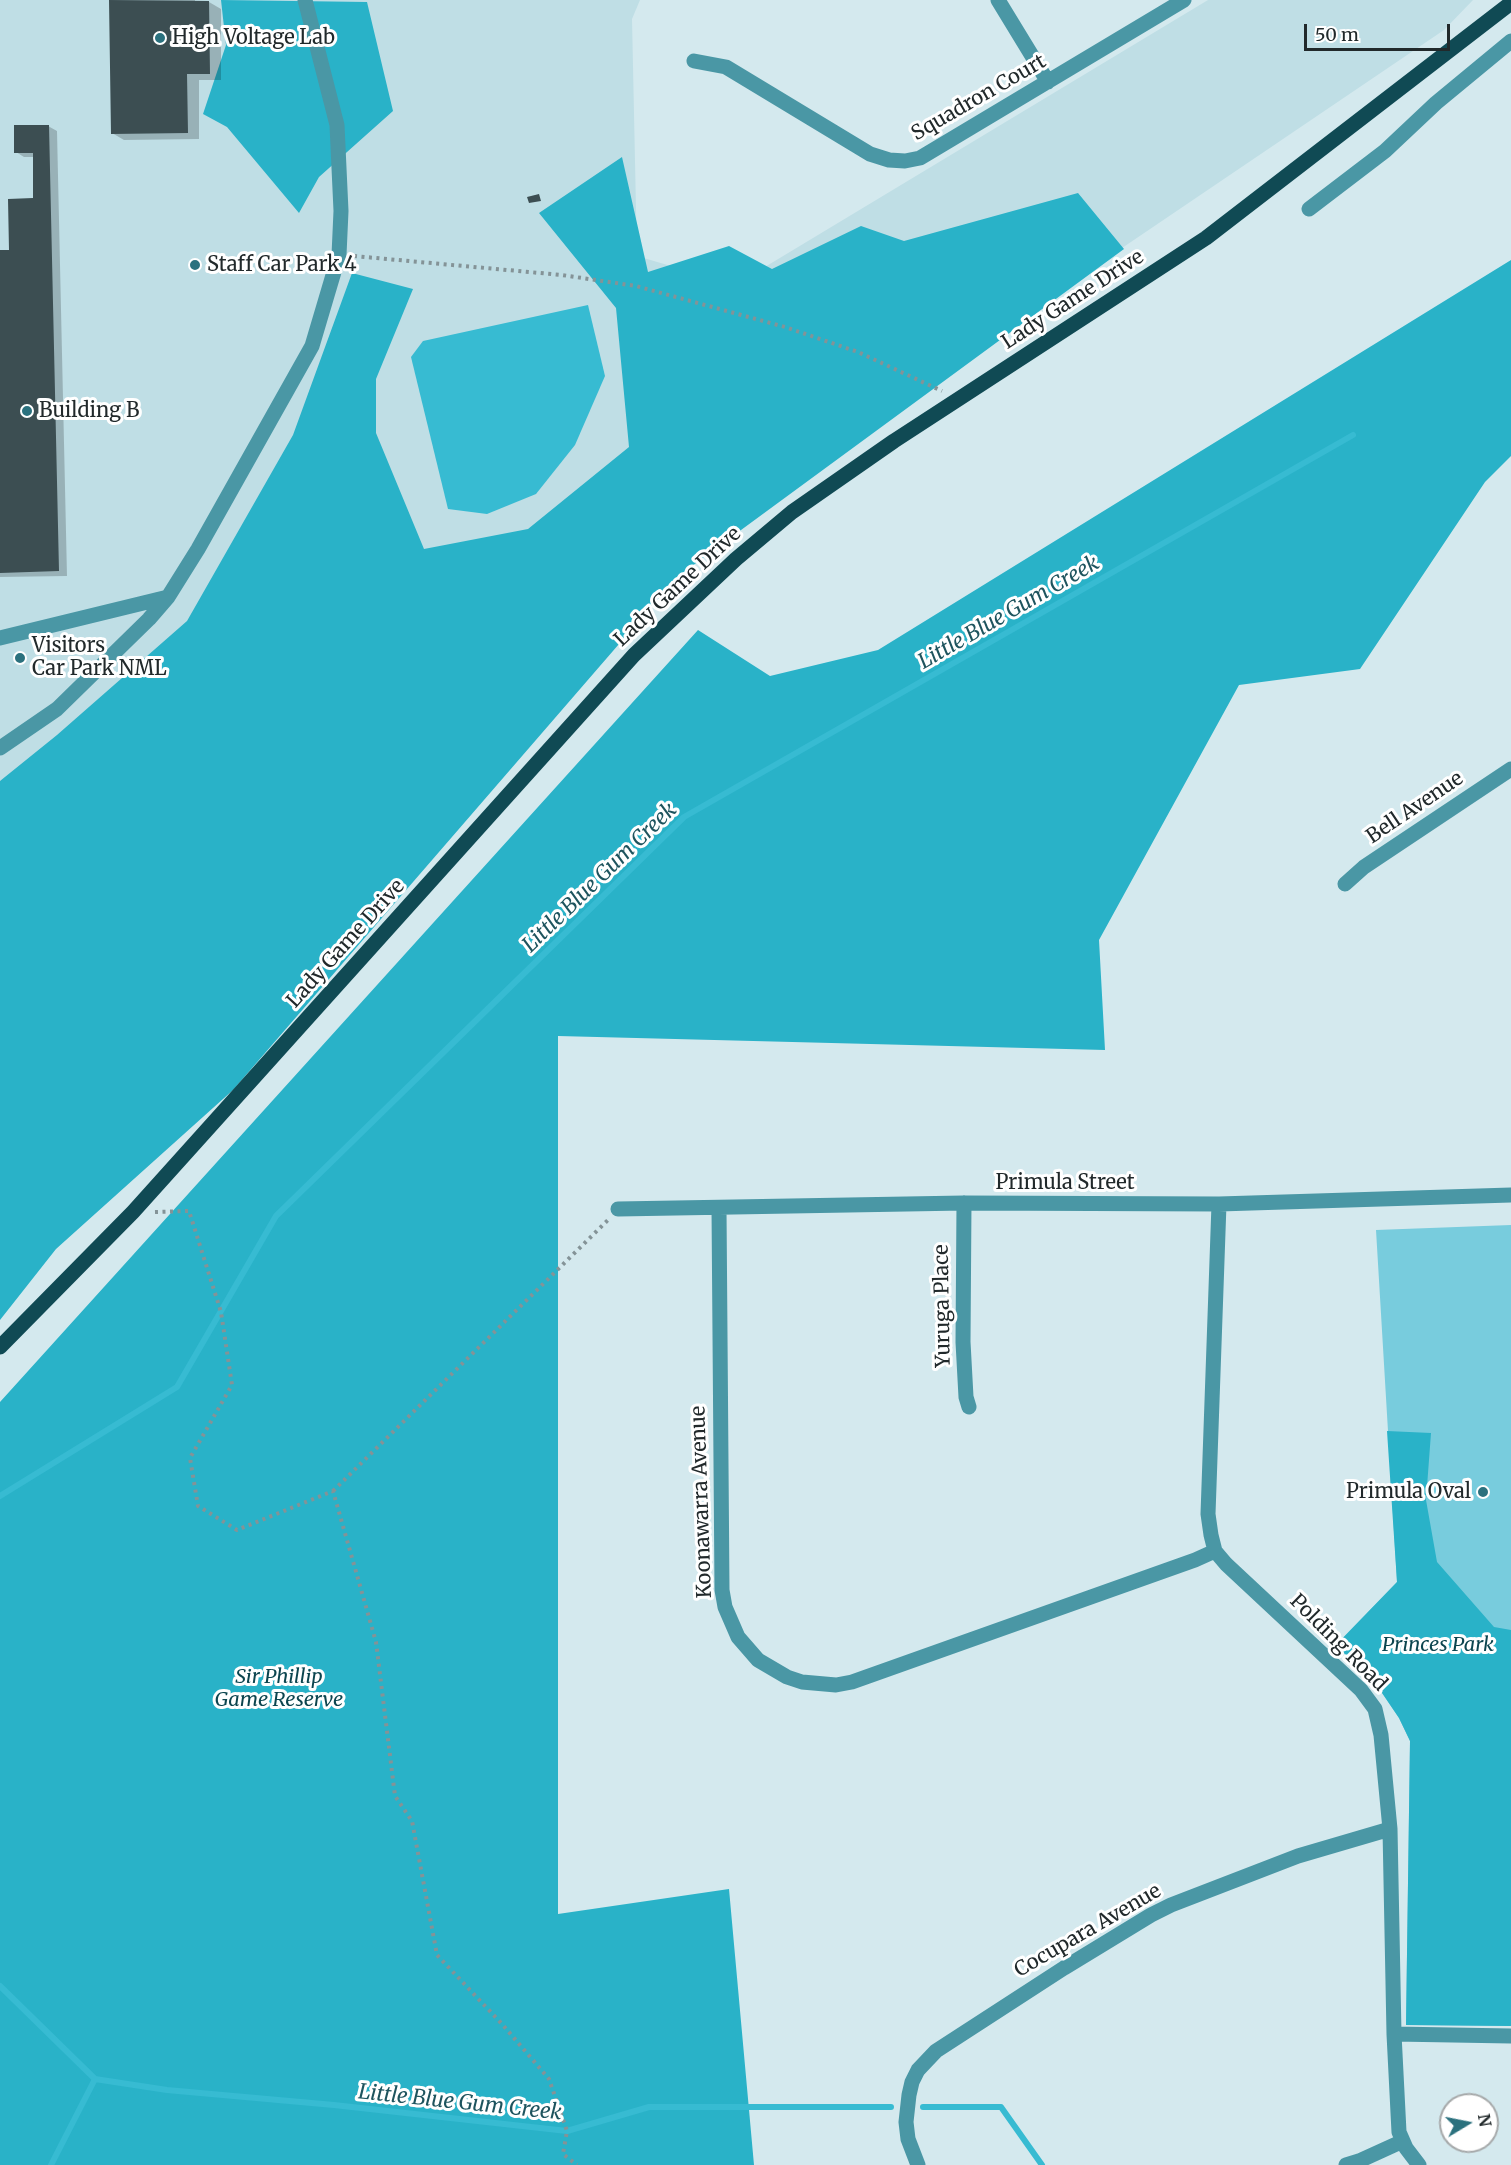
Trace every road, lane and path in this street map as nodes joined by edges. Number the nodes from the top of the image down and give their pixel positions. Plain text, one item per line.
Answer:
1 (305, 0) edge
2 (998, 0) edge
3 (1184, 0) edge
4 (1503, 0) edge
5 (1511, 3) edge
6 (1493, 16) junction
7 (1511, 41) edge
8 (694, 61) dead end
9 (1048, 82) junction
10 (1309, 209) dead end
11 (339, 255) junction
12 (958, 400) junction
13 (168, 597) junction
14 (0, 638) edge
15 (0, 748) edge
16 (1511, 769) edge
17 (1345, 884) dead end
18 (1511, 1195) edge
19 (964, 1203) junction
20 (1219, 1204) junction
21 (719, 1208) junction
22 (618, 1209) joint
23 (133, 1212) junction
24 (0, 1347) edge
25 (969, 1407) dead end
26 (333, 1491) junction
27 (1215, 1551) junction
28 (1390, 1829) junction
29 (1394, 2034) junction
30 (1511, 2036) edge
31 (1402, 2141) junction
32 (578, 2165) edge
33 (918, 2165) edge
34 (1346, 2165) edge
35 (1419, 2165) edge

1 - 11 street
2 - 9 street
3 - 9 street, Squadron Court
4 - 6 main road
5 - 6 main road, Lady Game Drive
6 - 12 main road, Lady Game Drive
7 - 10 street
8 - 9 street, Squadron Court
11 - 12 path
11 - 13 street
12 - 23 main road, Lady Game Drive
13 - 14 street
13 - 15 street
16 - 17 street, Bell Avenue
18 - 20 street, Primula Street
19 - 20 street, Primula Street
19 - 21 street, Primula Street
19 - 25 street, Yuruga Place
20 - 27 street
21 - 22 street, Primula Street
21 - 27 street, Koonawarra Avenue
22 - 26 path
23 - 24 main road, Lady Game Drive
23 - 26 path
26 - 32 path
27 - 28 street, Polding Road
28 - 29 street, Polding Road
28 - 33 street, Cocupara Avenue
29 - 30 street
29 - 31 street, Polding Road
31 - 34 street
31 - 35 street, Polding Road

